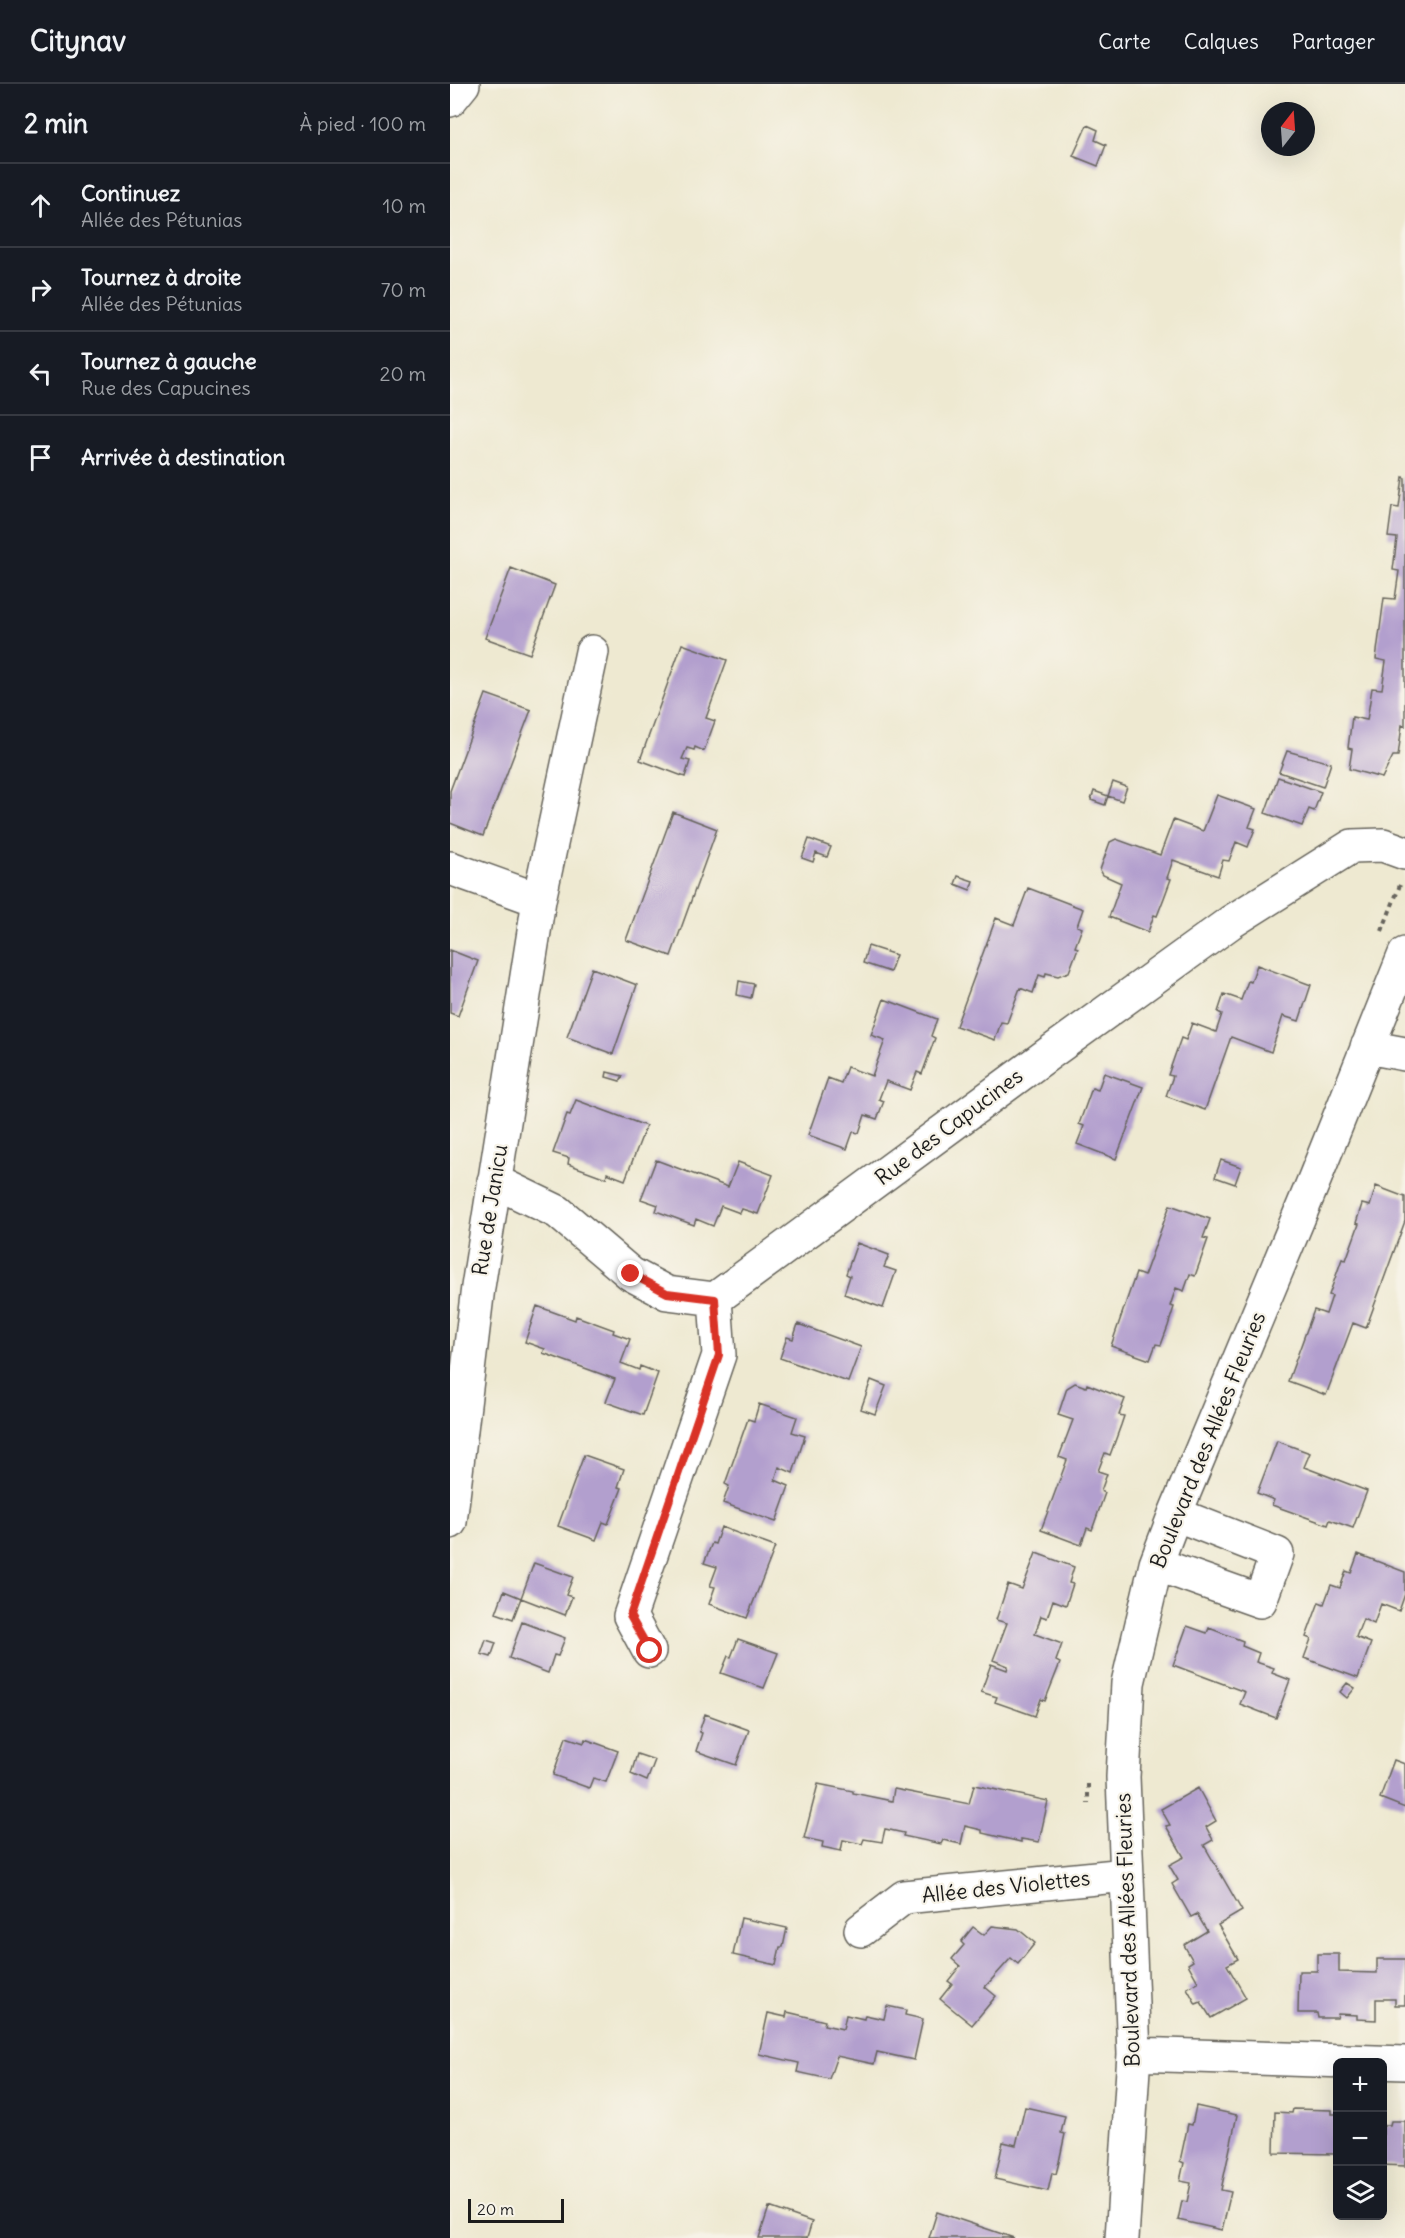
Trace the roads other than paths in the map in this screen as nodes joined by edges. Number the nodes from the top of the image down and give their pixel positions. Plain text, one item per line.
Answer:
1 (463, 84) edge
2 (450, 100) edge
3 (592, 652) dead end
4 (1405, 853) edge
5 (450, 868) edge
6 (539, 900) junction
7 (1405, 954) edge
8 (1367, 1047) junction
9 (1405, 1054) edge
10 (494, 1181) junction
11 (715, 1299) junction
12 (1175, 1514) junction
13 (450, 1522) edge
14 (1156, 1564) junction
15 (650, 1651) dead end
16 (1126, 1875) junction
17 (861, 1930) dead end
18 (1134, 2054) junction
19 (1405, 2063) edge
20 (1122, 2238) edge

1 - 2 street
3 - 6 street, Rue de Janicu
4 - 11 street, Rue des Capucines
5 - 6 street
6 - 10 street, Rue de Janicu
7 - 8 street, Boulevard des Allées Fleuries
8 - 9 street
8 - 12 street, Boulevard des Allées Fleuries
10 - 11 street
10 - 13 street, Rue de Janicu
11 - 15 street
12 - 14 street, Boulevard des Allées Fleuries
12 - 14 street
14 - 16 street, Boulevard des Allées Fleuries
16 - 17 street, Allée des Violettes
16 - 18 street, Boulevard des Allées Fleuries
18 - 19 street
18 - 20 street, Boulevard des Allées Fleuries

